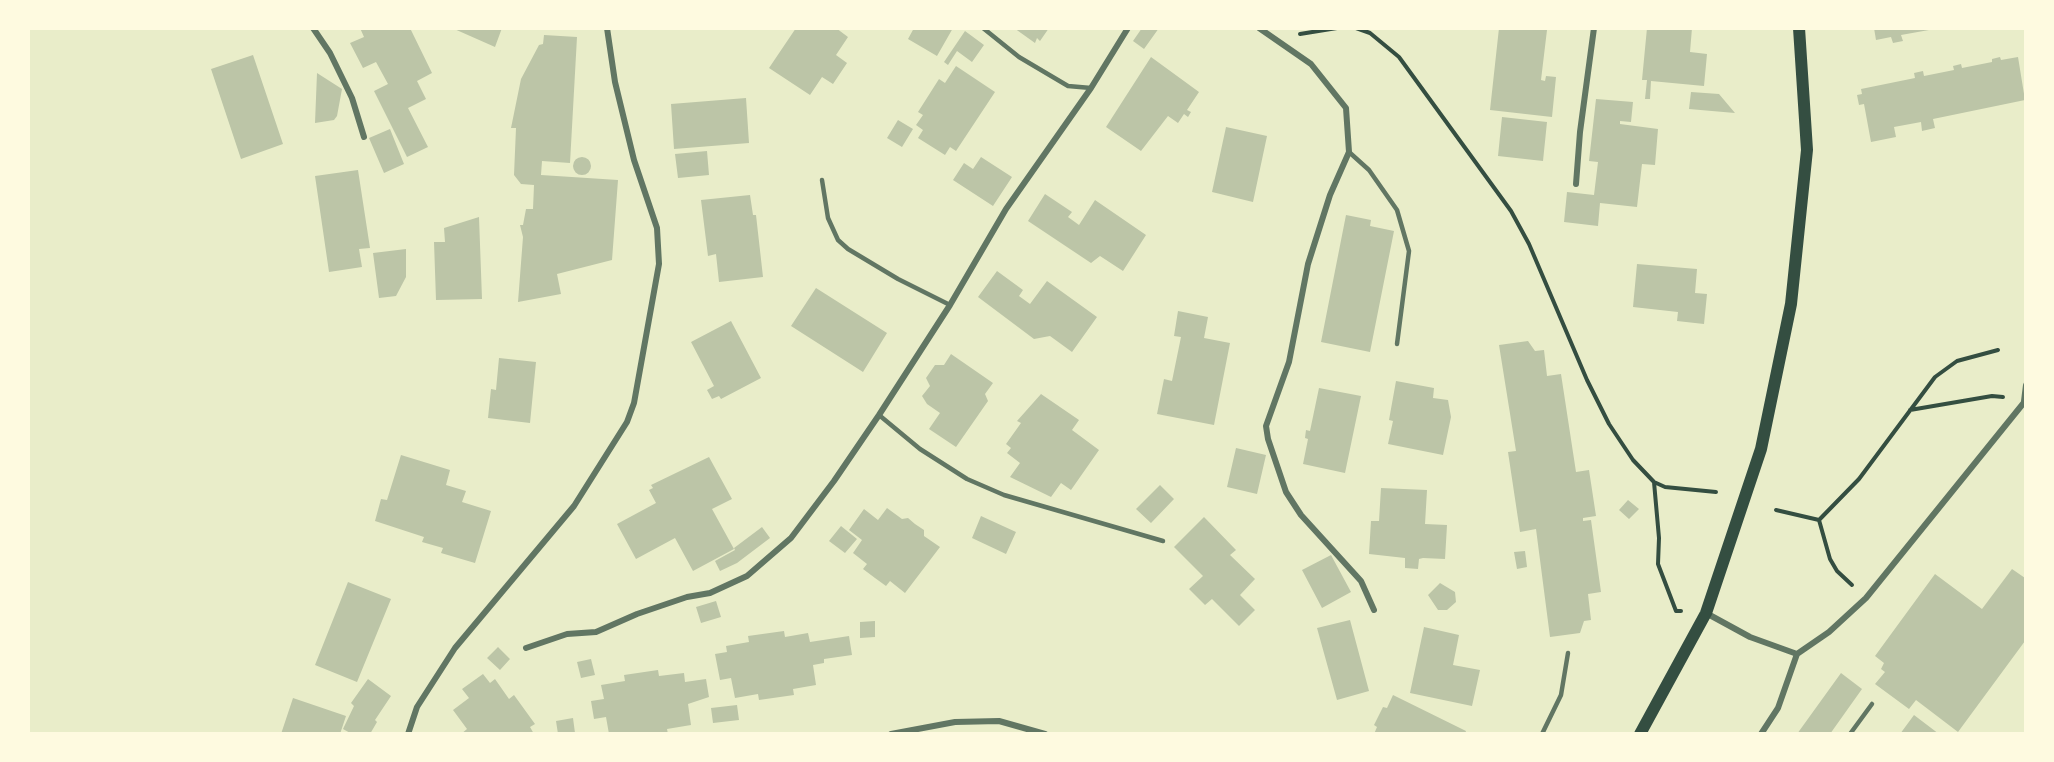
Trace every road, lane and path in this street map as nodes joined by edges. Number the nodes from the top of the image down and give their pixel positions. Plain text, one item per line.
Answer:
1 (313, 28) edge
2 (607, 28) edge
3 (983, 28) edge
4 (1128, 28) edge
5 (1337, 28) edge
6 (1356, 28) edge
7 (1594, 28) edge
8 (1799, 28) edge
9 (1260, 29) edge
10 (1280, 41) junction
11 (1091, 88) junction
12 (364, 137) dead end
13 (1349, 152) junction
14 (822, 180) dead end
15 (1576, 184) dead end
16 (950, 305) junction
17 (1397, 344) dead end
18 (1998, 350) dead end
19 (2025, 385) edge
20 (2003, 398) dead end
21 (2025, 400) edge
22 (1908, 410) junction
23 (879, 414) junction
24 (1654, 482) junction
25 (1716, 492) dead end
26 (1776, 510) dead end
27 (1819, 520) junction
28 (1164, 541) dead end
29 (1866, 598) junction
30 (1374, 610) dead end
31 (1706, 613) junction
32 (526, 648) dead end
33 (1568, 653) dead end
34 (1797, 654) junction
35 (1872, 704) dead end
36 (408, 734) edge
37 (891, 734) edge
38 (1045, 734) edge
39 (1542, 734) edge
40 (1640, 734) edge
41 (1761, 734) edge
42 (1850, 734) edge

1 - 12 street
2 - 36 street
3 - 11 lane
4 - 11 street
5 - 10 path
6 - 24 path
7 - 15 street
8 - 31 main road
9 - 10 street
10 - 13 street
11 - 16 street
13 - 17 lane
13 - 30 street
14 - 16 lane
16 - 23 street
18 - 22 path
19 - 21 street
20 - 22 path
21 - 29 street
22 - 27 path
23 - 28 lane
23 - 32 street
24 - 25 path
24 - 31 path
26 - 27 path
27 - 29 path
29 - 34 street
31 - 34 street
31 - 40 main road
33 - 39 lane
34 - 41 street
35 - 42 lane
37 - 38 street

